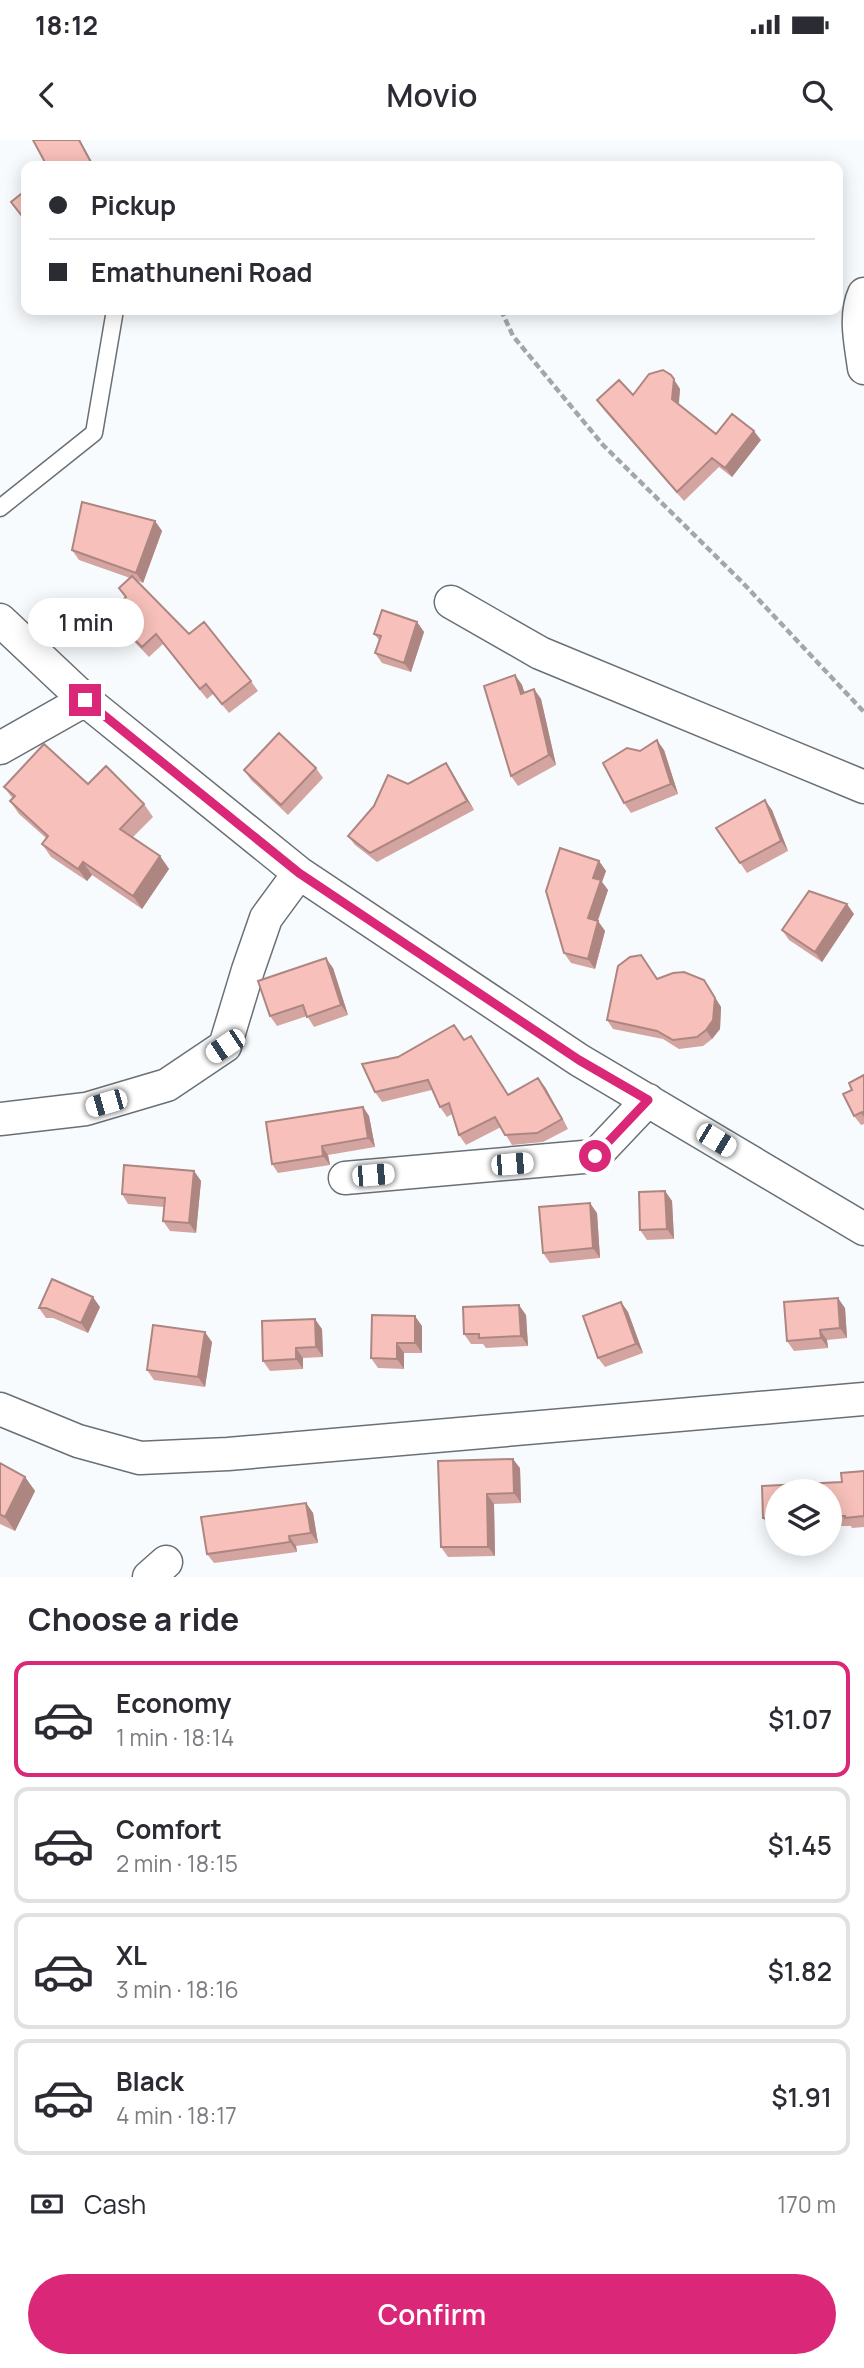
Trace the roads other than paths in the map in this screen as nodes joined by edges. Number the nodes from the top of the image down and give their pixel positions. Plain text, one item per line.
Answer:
1 (864, 294) edge
2 (114, 315) edge
3 (864, 368) edge
4 (0, 508) edge
5 (451, 602) dead end
6 (0, 620) edge
7 (85, 700) junction
8 (0, 748) edge
9 (864, 787) edge
10 (299, 873) junction
11 (648, 1100) junction
12 (0, 1119) edge
13 (345, 1178) dead end
14 (864, 1229) edge
15 (864, 1399) edge
16 (0, 1409) edge

1 - 3 street
2 - 4 lane
5 - 9 street
6 - 7 street
7 - 8 street
7 - 10 street
10 - 11 street
10 - 12 street
11 - 13 street
11 - 14 street
15 - 16 street

